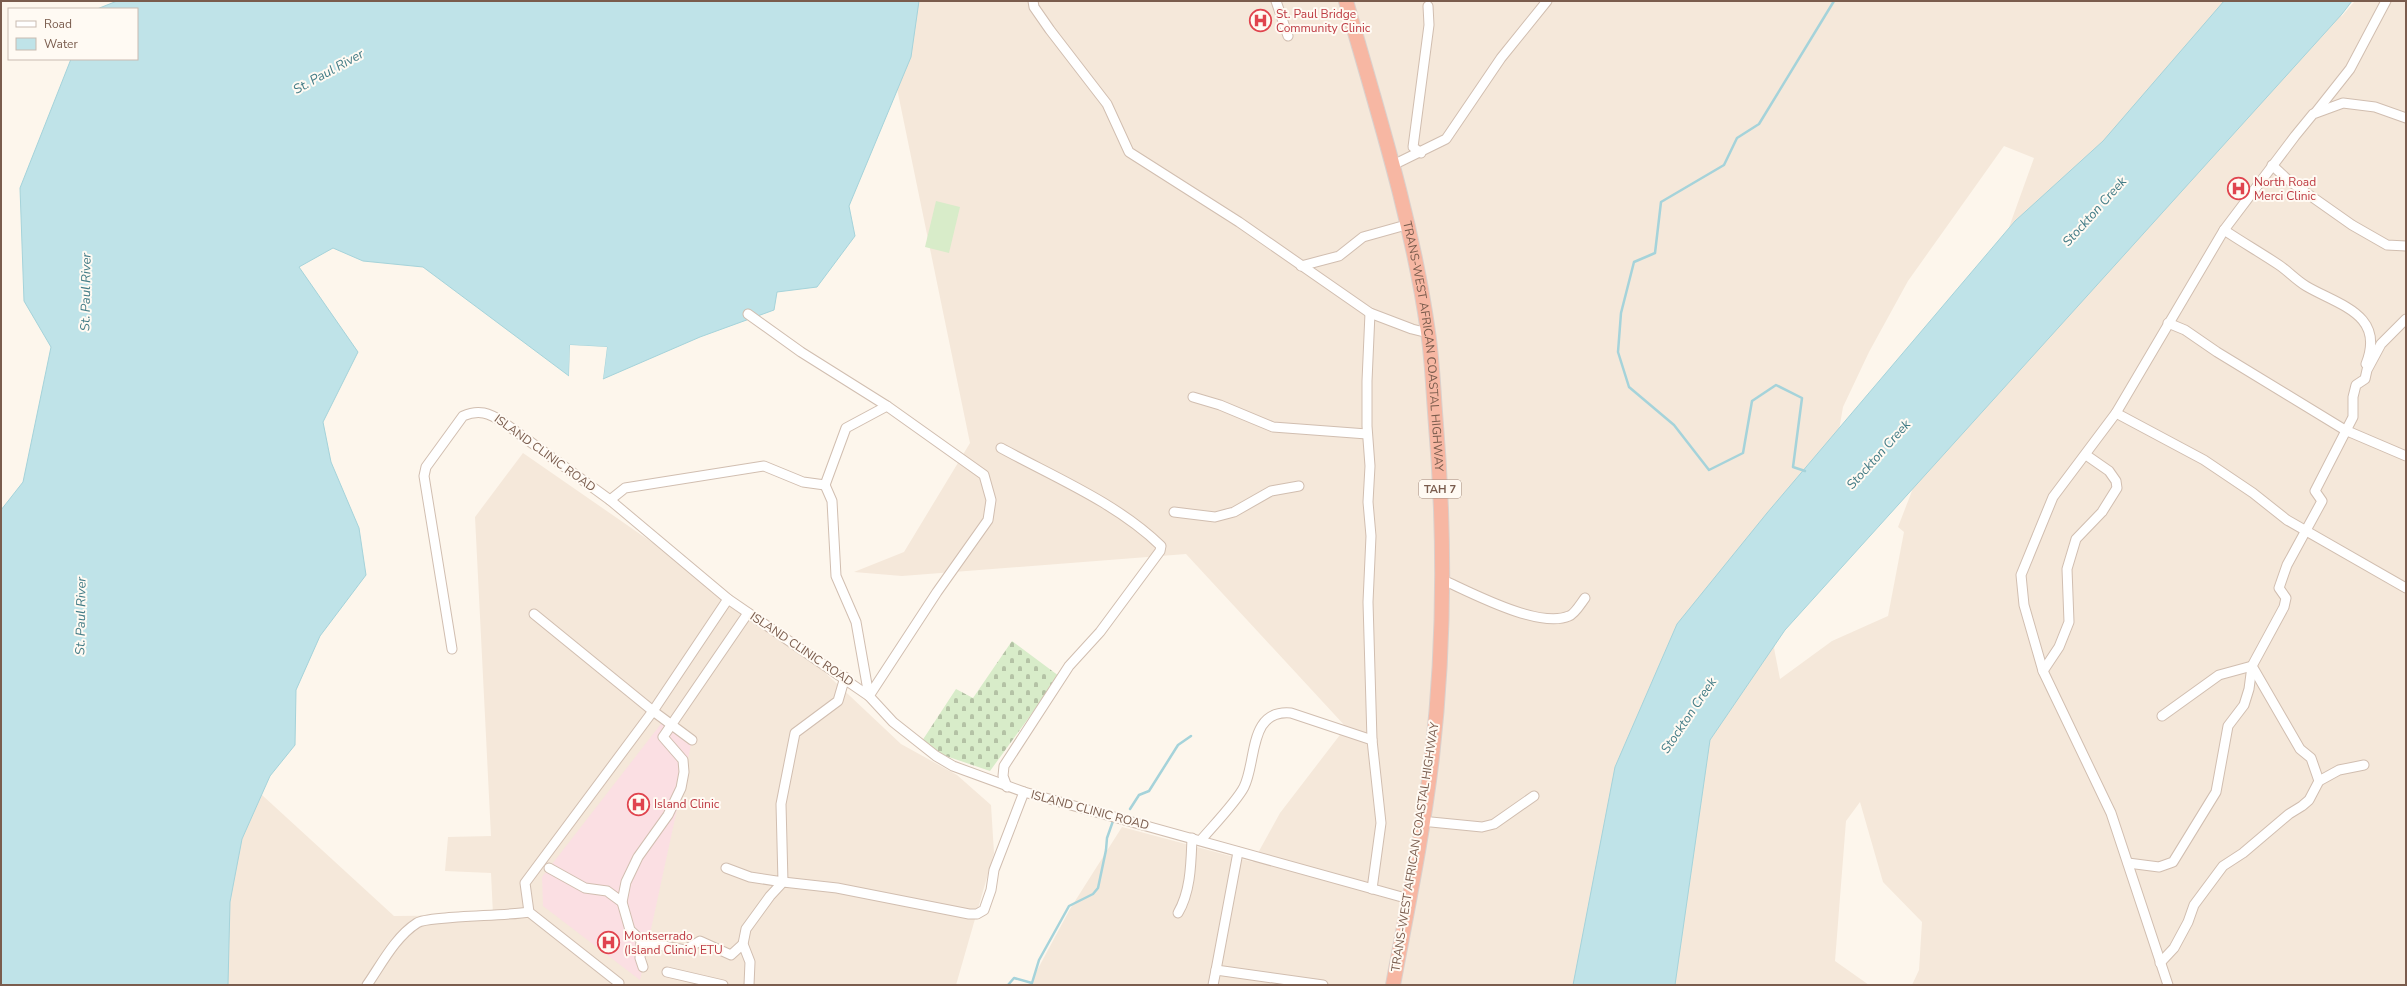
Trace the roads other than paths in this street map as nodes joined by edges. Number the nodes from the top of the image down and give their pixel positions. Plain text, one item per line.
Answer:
1 (1033, 1) edge
2 (1276, 1) edge
3 (1346, 1) edge
4 (1547, 1) edge
5 (2386, 1) edge
6 (1428, 6) dead end
7 (1288, 36) dead end
8 (2313, 114) junction
9 (2406, 118) edge
10 (1421, 153) junction
11 (1393, 165) junction
12 (2272, 165) junction
13 (1406, 225) junction
14 (2224, 230) junction
15 (2406, 246) edge
16 (1301, 266) junction
17 (1370, 313) junction
18 (748, 314) dead end
19 (2406, 319) edge
20 (2168, 323) junction
21 (1428, 332) junction
22 (2367, 370) junction
23 (1193, 397) dead end
24 (887, 406) junction
25 (2116, 413) junction
26 (2345, 430) junction
27 (1367, 434) junction
28 (1001, 448) dead end
29 (2086, 455) junction
30 (2406, 456) edge
31 (825, 485) junction
32 (1299, 486) dead end
33 (610, 500) junction
34 (1174, 512) dead end
35 (2304, 530) junction
36 (1443, 580) junction
37 (2406, 588) edge
38 (1585, 598) dead end
39 (728, 599) junction
40 (748, 613) junction
41 (534, 614) dead end
42 (452, 649) dead end
43 (2252, 666) junction
44 (2043, 671) junction
45 (844, 677) junction
46 (870, 696) junction
47 (653, 711) junction
48 (2162, 716) dead end
49 (671, 724) junction
50 (692, 740) dead end
51 (1372, 740) junction
52 (2364, 765) dead end
53 (2319, 781) junction
54 (1007, 787) junction
55 (1024, 792) junction
56 (1534, 796) dead end
57 (1421, 821) junction
58 (1197, 839) junction
59 (1238, 852) junction
60 (2128, 863) junction
61 (549, 868) dead end
62 (726, 868) dead end
63 (783, 882) junction
64 (1372, 889) junction
65 (1409, 899) junction
66 (622, 902) junction
67 (529, 912) junction
68 (1178, 913) dead end
69 (648, 943) dead end
70 (743, 944) junction
71 (2160, 963) junction
72 (643, 967) dead end
73 (1216, 970) junction
74 (667, 972) dead end
75 (619, 983) dead end
76 (367, 985) edge
77 (723, 985) edge
78 (749, 985) edge
79 (1213, 985) edge
80 (1323, 985) edge
81 (1393, 985) edge
82 (2168, 985) edge

1 - 16 street
2 - 7 street
3 - 11 highway, TRANS-WEST AFRICAN COASTAL HIGHWAY / TAH 7
4 - 10 street
5 - 8 street
6 - 10 street
8 - 9 street
8 - 12 street
10 - 11 street
11 - 13 highway, TRANS-WEST AFRICAN COASTAL HIGHWAY / TAH 7
12 - 14 street
12 - 15 street
13 - 16 street
13 - 21 highway, TRANS-WEST AFRICAN COASTAL HIGHWAY / TAH 7
14 - 20 street
14 - 22 street
16 - 17 street
17 - 21 street
17 - 27 street
18 - 24 street
19 - 22 street
20 - 25 street
20 - 26 street
21 - 36 highway, TRANS-WEST AFRICAN COASTAL HIGHWAY / TAH 7
22 - 26 street
23 - 27 street
24 - 31 street
24 - 46 street
25 - 29 street
25 - 35 street
26 - 30 street
26 - 35 street
27 - 51 street
28 - 54 street
29 - 44 street
29 - 44 street
31 - 33 street
31 - 46 street
32 - 34 street
33 - 39 street, ISLAND CLINIC ROAD
33 - 42 street, ISLAND CLINIC ROAD
35 - 37 street
35 - 43 street
36 - 38 street
36 - 57 highway, TRANS-WEST AFRICAN COASTAL HIGHWAY / TAH 7
39 - 40 street, ISLAND CLINIC ROAD
39 - 47 street
40 - 45 street, ISLAND CLINIC ROAD
40 - 49 street
41 - 47 street
43 - 48 street
43 - 53 street
43 - 60 street
44 - 60 street
45 - 46 street, ISLAND CLINIC ROAD
45 - 63 street
46 - 54 street, ISLAND CLINIC ROAD
47 - 49 street
47 - 67 street
49 - 50 street
49 - 66 street
51 - 58 street
51 - 64 street
52 - 53 street
53 - 71 street
54 - 55 street, ISLAND CLINIC ROAD
55 - 58 street, ISLAND CLINIC ROAD
55 - 63 street
56 - 57 street
57 - 65 highway, TRANS-WEST AFRICAN COASTAL HIGHWAY / TAH 7
58 - 59 street, ISLAND CLINIC ROAD
58 - 68 street
59 - 64 street, ISLAND CLINIC ROAD
59 - 73 street
60 - 71 street
61 - 66 street
62 - 63 street
63 - 70 street
64 - 65 street, ISLAND CLINIC ROAD
65 - 81 highway, TRANS-WEST AFRICAN COASTAL HIGHWAY / TAH 7
66 - 72 street
67 - 75 street
67 - 76 street
69 - 70 street
70 - 78 street
71 - 82 street
73 - 79 street
73 - 80 street
74 - 77 street

